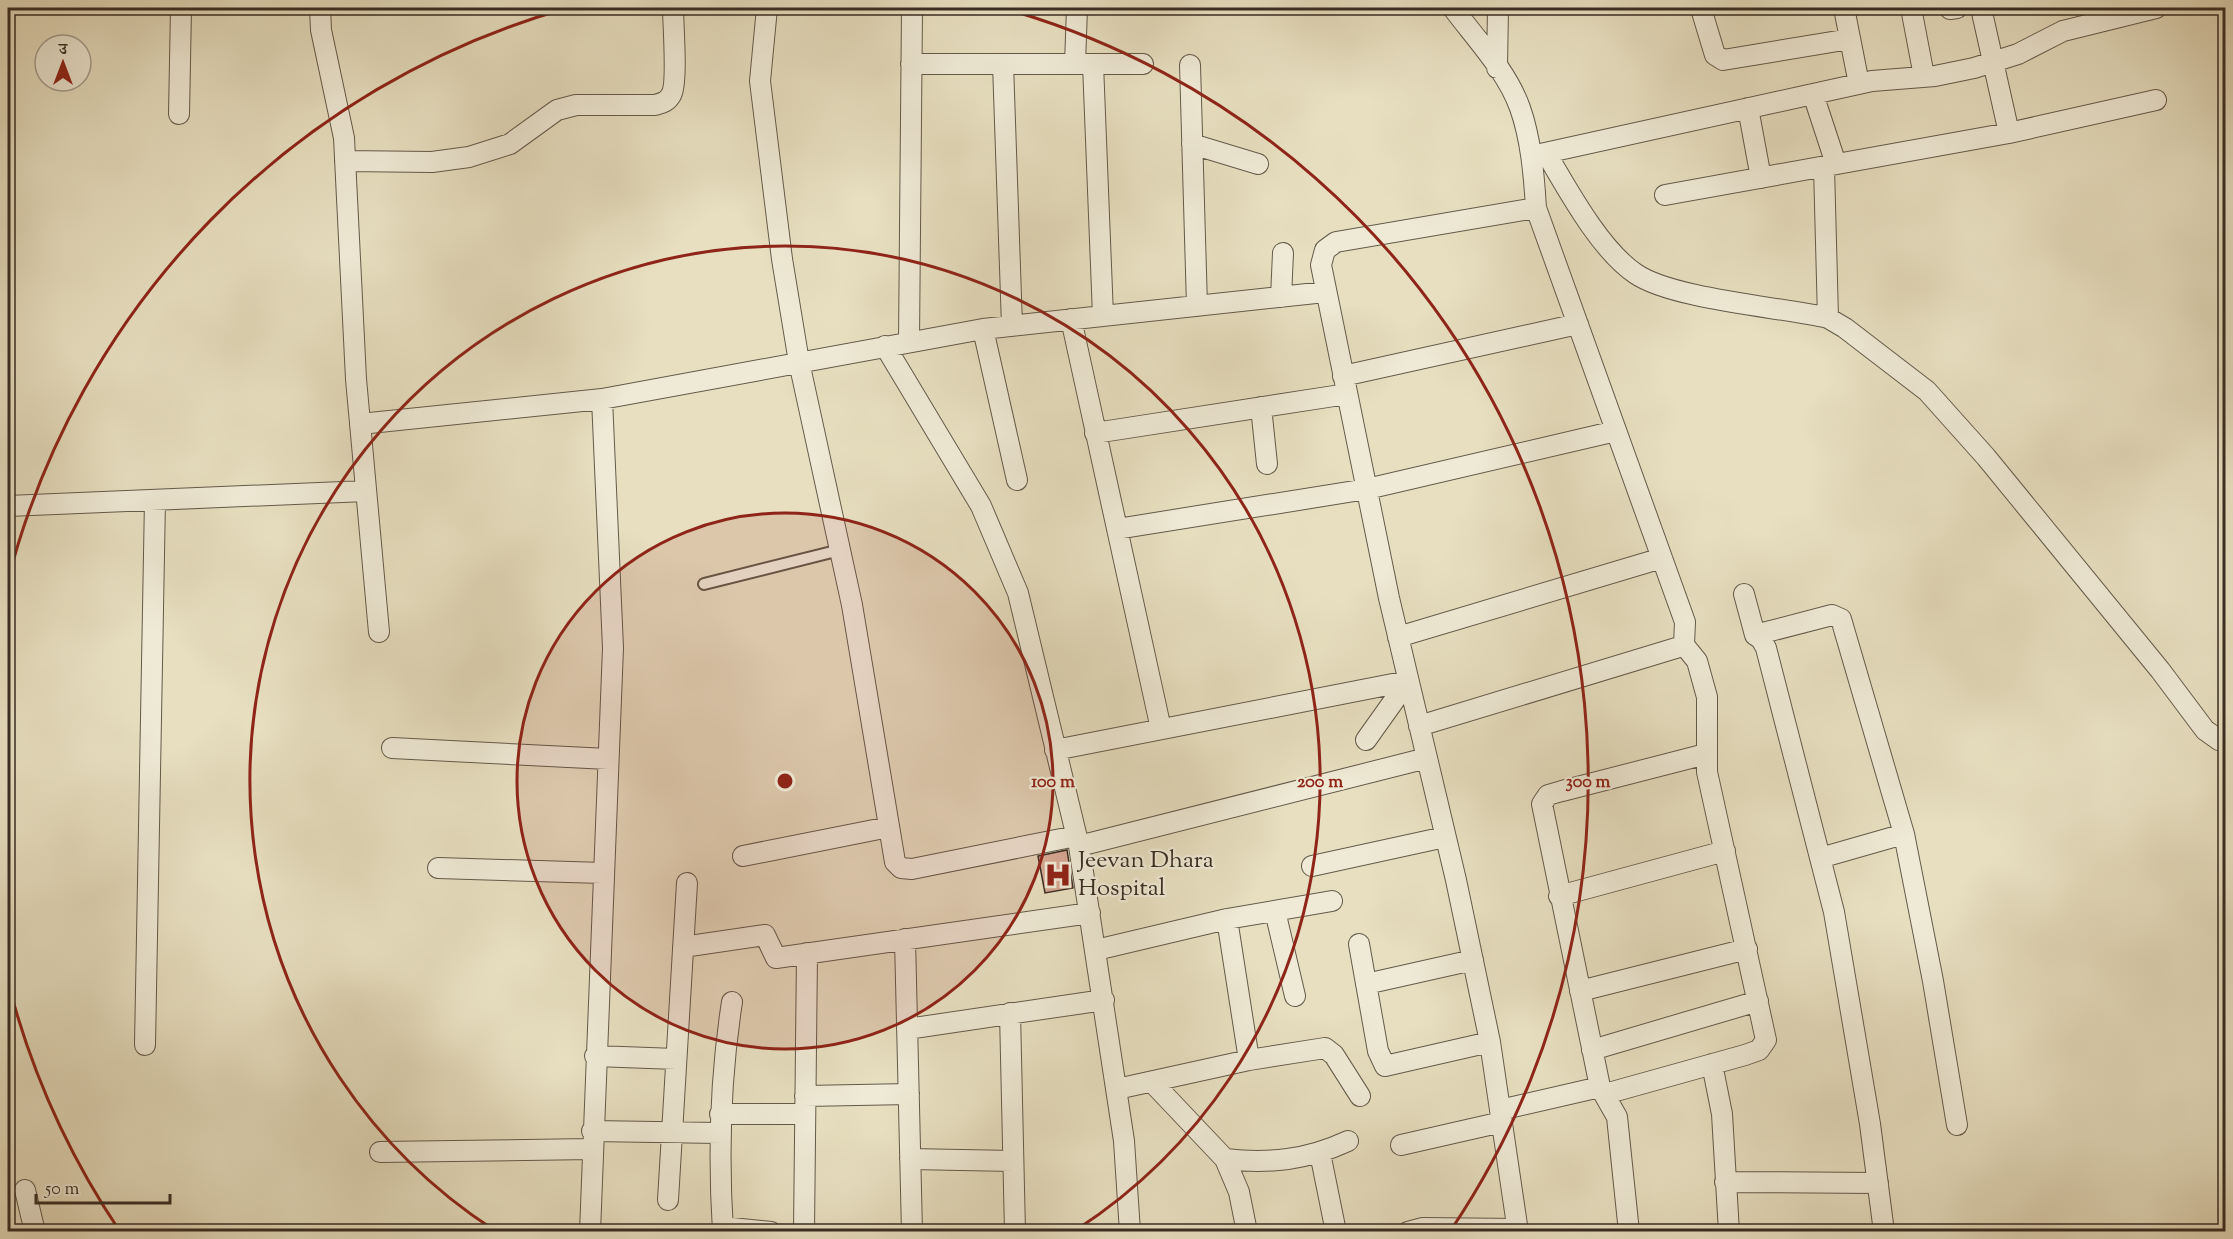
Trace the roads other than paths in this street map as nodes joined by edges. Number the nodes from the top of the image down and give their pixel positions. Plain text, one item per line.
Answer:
1 (181, 8) edge
2 (320, 8) edge
3 (673, 8) edge
4 (767, 8) edge
5 (912, 8) edge
6 (1077, 8) edge
7 (1453, 8) edge
8 (1498, 8) edge
9 (1844, 8) edge
10 (1911, 8) edge
11 (1981, 8) edge
12 (2157, 8) edge
13 (1702, 12) dead end
14 (1850, 39) junction
15 (1995, 61) junction
16 (911, 64) junction
17 (1003, 64) junction
18 (1084, 64) junction
19 (1143, 64) dead end
20 (1190, 65) dead end
21 (1497, 68) junction
22 (1924, 76) junction
23 (1859, 84) junction
24 (1813, 94) junction
25 (2156, 100) dead end
26 (1748, 108) junction
27 (179, 114) dead end
28 (2009, 133) junction
29 (1192, 144) junction
30 (1538, 154) junction
31 (345, 161) junction
32 (1258, 164) dead end
33 (1830, 165) junction
34 (1761, 178) junction
35 (1665, 195) dead end
36 (1536, 208) junction
37 (1283, 253) dead end
38 (1325, 292) junction
39 (1281, 297) junction
40 (1197, 306) junction
41 (1103, 316) junction
42 (1828, 318) junction
43 (1071, 320) junction
44 (1578, 324) junction
45 (1012, 326) junction
46 (983, 329) junction
47 (909, 341) junction
48 (885, 346) junction
49 (800, 362) junction
50 (1345, 385) junction
51 (602, 399) junction
52 (1261, 407) junction
53 (360, 424) junction
54 (1616, 431) junction
55 (1095, 433) junction
56 (1267, 464) dead end
57 (1017, 480) dead end
58 (1367, 489) junction
59 (366, 491) junction
60 (155, 500) junction
61 (8, 506) edge
62 (1117, 529) junction
63 (840, 550) junction
64 (1662, 558) junction
65 (704, 584) dead end
66 (1744, 594) dead end
67 (379, 632) dead end
68 (1755, 635) junction
69 (1398, 637) junction
70 (1684, 645) junction
71 (1408, 681) junction
72 (1419, 726) junction
73 (1161, 729) junction
74 (1366, 740) dead end
75 (2226, 740) edge
76 (392, 748) dead end
77 (1055, 750) junction
78 (1706, 754) junction
79 (1427, 758) junction
80 (608, 759) junction
81 (889, 827) junction
82 (1904, 834) junction
83 (1445, 837) junction
84 (1077, 841) junction
85 (1725, 851) junction
86 (743, 856) dead end
87 (1820, 858) junction
88 (1312, 866) dead end
89 (438, 868) dead end
90 (603, 873) junction
91 (687, 883) dead end
92 (1559, 896) junction
93 (1332, 901) dead end
94 (1275, 911) junction
95 (1090, 913) junction
96 (1227, 919) junction
97 (905, 939) junction
98 (1359, 944) dead end
99 (683, 947) junction
100 (1747, 949) junction
101 (1096, 950) junction
102 (807, 953) junction
103 (1473, 960) junction
104 (1366, 984) junction
105 (1580, 991) junction
106 (1295, 996) dead end
107 (1104, 1000) junction
108 (1758, 1001) junction
109 (732, 1002) dead end
110 (1010, 1013) junction
111 (908, 1029) junction
112 (1490, 1041) junction
113 (145, 1045) dead end
114 (1592, 1050) junction
115 (595, 1056) junction
116 (676, 1059) junction
117 (1249, 1060) junction
118 (1712, 1064) junction
119 (1152, 1082) junction
120 (1117, 1089) junction
121 (1603, 1090) junction
122 (909, 1094) junction
123 (1360, 1096) dead end
124 (805, 1105) junction
125 (1501, 1116) junction
126 (719, 1123) junction
127 (1956, 1125) dead end
128 (672, 1132) junction
129 (592, 1140) junction
130 (1347, 1141) dead end
131 (1401, 1145) dead end
132 (380, 1152) dead end
133 (1320, 1153) junction
134 (910, 1159) junction
135 (1225, 1159) junction
136 (1013, 1161) junction
137 (1725, 1182) junction
138 (1878, 1183) junction
139 (25, 1190) dead end
140 (668, 1200) dead end
141 (723, 1229) edge
142 (1518, 1230) edge
143 (1409, 1231) edge
144 (35, 1232) edge
145 (590, 1232) edge
146 (771, 1232) edge
147 (804, 1232) edge
148 (912, 1232) edge
149 (1015, 1232) edge
150 (1130, 1232) edge
151 (1247, 1232) edge
152 (1336, 1232) edge
153 (1629, 1232) edge
154 (1729, 1232) edge
155 (1884, 1232) edge

1 - 27 street
2 - 31 street
3 - 31 street
4 - 49 street
5 - 16 street
6 - 18 street
7 - 21 street
8 - 21 street
9 - 14 street
10 - 22 street
11 - 15 street
12 - 15 street
13 - 14 street
14 - 23 street
15 - 22 street
15 - 28 street
16 - 17 street
16 - 47 street
17 - 18 street
17 - 45 street
18 - 19 street
18 - 41 street
20 - 29 street
21 - 30 street
22 - 23 street
23 - 24 street
24 - 26 street
24 - 33 street
25 - 28 street
26 - 30 street
26 - 34 street
28 - 33 street
29 - 32 street
29 - 40 street
30 - 36 street
30 - 42 street
31 - 53 street
33 - 34 street
33 - 42 street
34 - 35 street
36 - 38 street
36 - 44 street
37 - 39 street
38 - 39 street
38 - 50 street
39 - 40 street
40 - 41 street
41 - 43 street
42 - 75 street
43 - 45 street
43 - 55 street
44 - 50 street
44 - 54 street
45 - 46 street
46 - 47 street
46 - 57 street
47 - 48 street
48 - 49 street
48 - 77 street
49 - 51 street
49 - 63 street
50 - 52 street
50 - 58 street
51 - 53 street
51 - 80 street
52 - 55 street
52 - 56 street
53 - 59 street
54 - 58 street
54 - 64 street
55 - 62 street
58 - 62 street
58 - 69 street
59 - 60 street
59 - 67 street
60 - 61 street
60 - 113 street
62 - 73 street
63 - 65 lane
63 - 81 street
64 - 69 street
64 - 70 street
66 - 68 street
68 - 82 street
68 - 87 street
69 - 71 street
70 - 72 street
70 - 78 street
71 - 72 street
71 - 73 street
71 - 74 street
72 - 79 street
73 - 77 street
76 - 80 street
77 - 84 street
78 - 85 street
78 - 92 street
79 - 83 street
79 - 84 street
80 - 90 street
81 - 84 street
81 - 86 street
82 - 87 street
82 - 127 street
83 - 88 street
83 - 103 street
84 - 95 street
85 - 92 street
85 - 100 street
87 - 138 street
89 - 90 street
90 - 115 street
91 - 99 street
92 - 105 street
93 - 94 street
94 - 96 street
94 - 106 street
95 - 97 street
95 - 101 street
96 - 101 street
96 - 117 street
97 - 102 street
97 - 111 street
98 - 104 street
99 - 102 street
99 - 116 street
100 - 105 street
100 - 108 street
101 - 107 street
102 - 124 street
103 - 104 street
103 - 112 street
104 - 112 street
105 - 114 street
107 - 110 street
107 - 120 street
108 - 114 street
108 - 118 street
109 - 126 street
110 - 111 street
110 - 136 street
111 - 122 street
112 - 125 street
114 - 121 street
115 - 116 street
115 - 129 street
116 - 128 street
117 - 119 street
117 - 123 street
118 - 121 street
118 - 137 street
119 - 120 street
119 - 135 street
120 - 150 street
121 - 125 street
121 - 153 street
122 - 124 street
122 - 134 street
124 - 126 street
124 - 147 street
125 - 131 street
125 - 142 street
126 - 128 street
126 - 141 street
128 - 129 street
128 - 140 street
129 - 132 street
129 - 145 street
130 - 133 street
133 - 135 street
133 - 152 street
134 - 136 street
134 - 148 street
135 - 151 street
136 - 149 street
137 - 138 street
137 - 154 street
138 - 155 street
139 - 144 street
141 - 146 street
142 - 143 street

